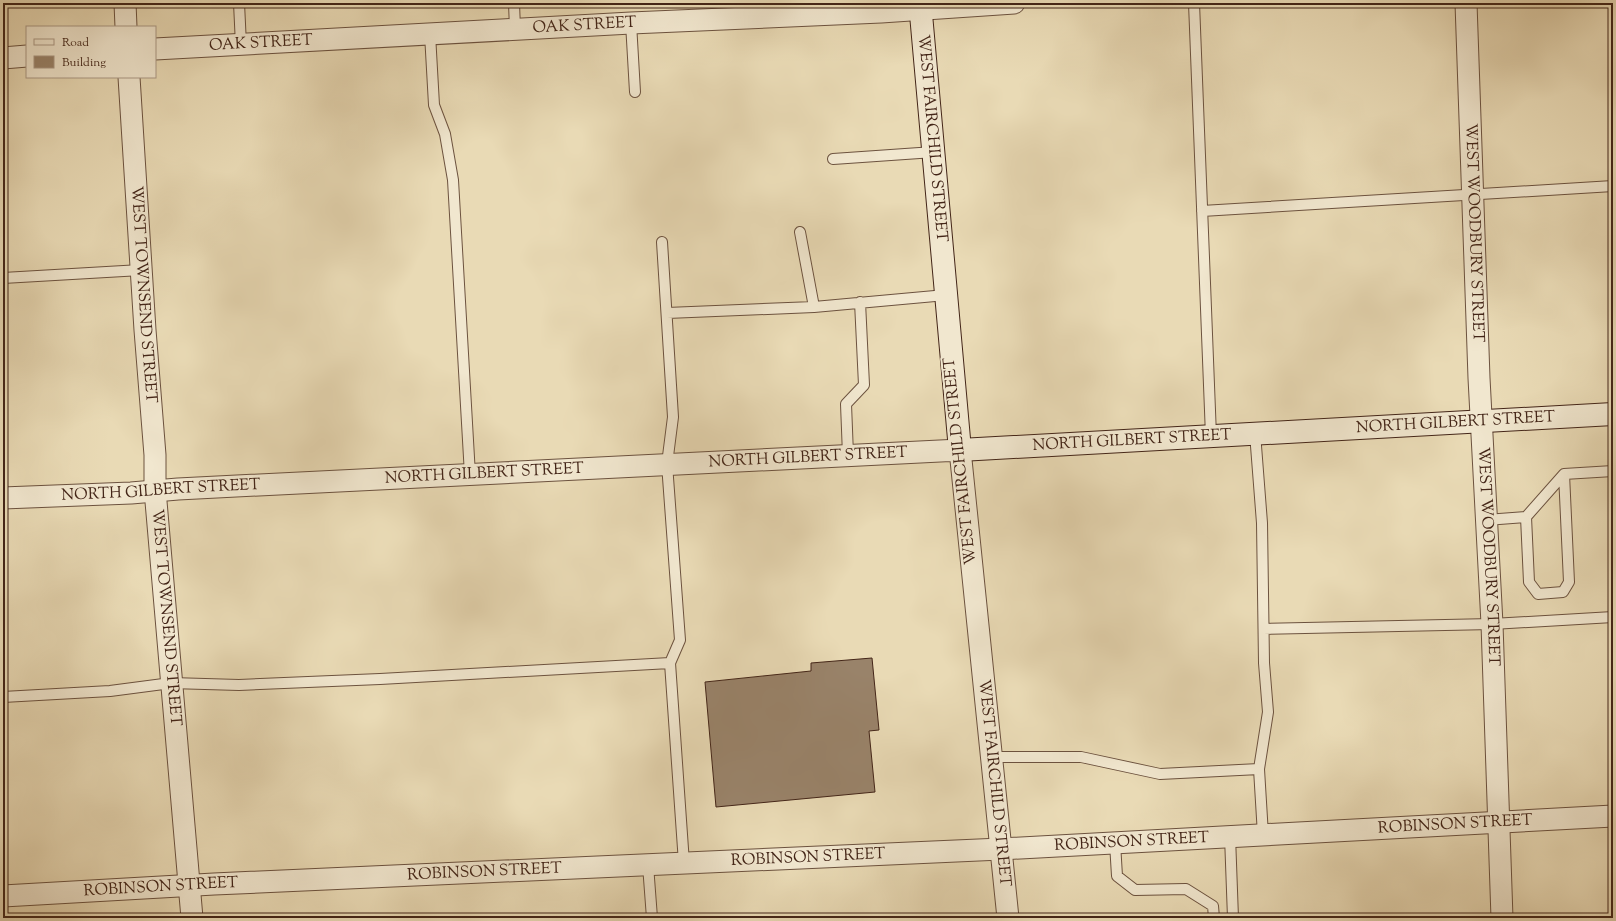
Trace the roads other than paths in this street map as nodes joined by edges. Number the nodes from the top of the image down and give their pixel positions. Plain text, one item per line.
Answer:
1 (125, 3) edge
2 (239, 3) edge
3 (514, 3) edge
4 (1014, 3) edge
5 (1194, 3) edge
6 (1466, 3) edge
7 (920, 6) edge
8 (631, 23) junction
9 (126, 26) edge
10 (515, 29) junction
11 (430, 34) junction
12 (241, 45) junction
13 (156, 50) edge
14 (26, 56) edge
15 (3, 58) edge
16 (129, 78) edge
17 (635, 92) dead end
18 (934, 152) junction
19 (833, 159) dead end
20 (1613, 186) edge
21 (1473, 194) junction
22 (1202, 211) junction
23 (800, 232) dead end
24 (662, 242) dead end
25 (141, 270) junction
26 (3, 278) edge
27 (946, 295) junction
28 (860, 302) junction
29 (814, 306) junction
30 (666, 313) junction
31 (1613, 414) edge
32 (1481, 421) junction
33 (1255, 433) junction
34 (1211, 436) junction
35 (960, 450) junction
36 (848, 455) junction
37 (667, 464) junction
38 (1613, 471) edge
39 (1564, 474) junction
40 (470, 475) junction
41 (155, 490) junction
42 (3, 498) edge
43 (1526, 517) junction
44 (1486, 520) junction
45 (1613, 617) edge
46 (1492, 624) junction
47 (1264, 629) junction
48 (670, 663) junction
49 (171, 683) junction
50 (3, 697) edge
51 (992, 757) junction
52 (1259, 769) junction
53 (1613, 816) edge
54 (1498, 822) junction
55 (1263, 835) junction
56 (1230, 836) junction
57 (1115, 843) junction
58 (1001, 849) junction
59 (684, 863) junction
60 (648, 865) junction
61 (189, 886) junction
62 (3, 896) edge
63 (192, 918) edge
64 (652, 918) edge
65 (1008, 918) edge
66 (1214, 918) edge
67 (1233, 918) edge
68 (1502, 918) edge

1 - 9 street
2 - 12 lane
3 - 10 lane
4 - 7 street, OAK STREET
5 - 22 lane
6 - 21 street, WEST WOODBURY STREET
7 - 8 street, OAK STREET
7 - 18 main road, WEST FAIRCHILD STREET
8 - 10 street, OAK STREET
8 - 17 lane
10 - 11 street, OAK STREET
11 - 12 street, OAK STREET
11 - 40 lane
12 - 13 street, OAK STREET
14 - 15 street
16 - 25 street, WEST TOWNSEND STREET
18 - 19 lane
18 - 27 main road, WEST FAIRCHILD STREET
20 - 21 lane
21 - 22 lane
21 - 32 street, WEST WOODBURY STREET
22 - 34 lane
23 - 29 lane
24 - 30 lane
25 - 26 lane
25 - 41 street, WEST TOWNSEND STREET
27 - 28 lane
27 - 35 main road, WEST FAIRCHILD STREET
28 - 29 lane
28 - 36 lane
29 - 30 lane
30 - 37 lane
31 - 32 main road, NORTH GILBERT STREET
32 - 33 main road, NORTH GILBERT STREET
32 - 44 street, WEST WOODBURY STREET
33 - 34 main road, NORTH GILBERT STREET
33 - 47 lane
34 - 35 main road, NORTH GILBERT STREET
35 - 36 street, NORTH GILBERT STREET
35 - 51 street, WEST FAIRCHILD STREET
36 - 37 street, NORTH GILBERT STREET
37 - 40 street, NORTH GILBERT STREET
37 - 48 lane
38 - 39 lane
39 - 43 lane
39 - 43 lane
40 - 41 street, NORTH GILBERT STREET
41 - 42 street, NORTH GILBERT STREET
41 - 49 street, WEST TOWNSEND STREET
43 - 44 lane
44 - 46 street, WEST WOODBURY STREET
45 - 46 lane
46 - 47 lane
46 - 54 street, WEST WOODBURY STREET
47 - 52 lane
48 - 49 lane
48 - 59 lane
49 - 50 lane
49 - 61 street, WEST TOWNSEND STREET
51 - 52 lane
51 - 58 street, WEST FAIRCHILD STREET
52 - 55 lane
53 - 54 street, ROBINSON STREET
54 - 55 street, ROBINSON STREET
54 - 68 street, WEST WOODBURY STREET
55 - 56 street, ROBINSON STREET
56 - 57 street, ROBINSON STREET
56 - 67 lane
57 - 58 street, ROBINSON STREET
57 - 66 lane
58 - 59 street, ROBINSON STREET
58 - 65 street, WEST FAIRCHILD STREET
59 - 60 street, ROBINSON STREET
60 - 61 street, ROBINSON STREET
60 - 64 lane
61 - 62 street, ROBINSON STREET
61 - 63 street, WEST TOWNSEND STREET

